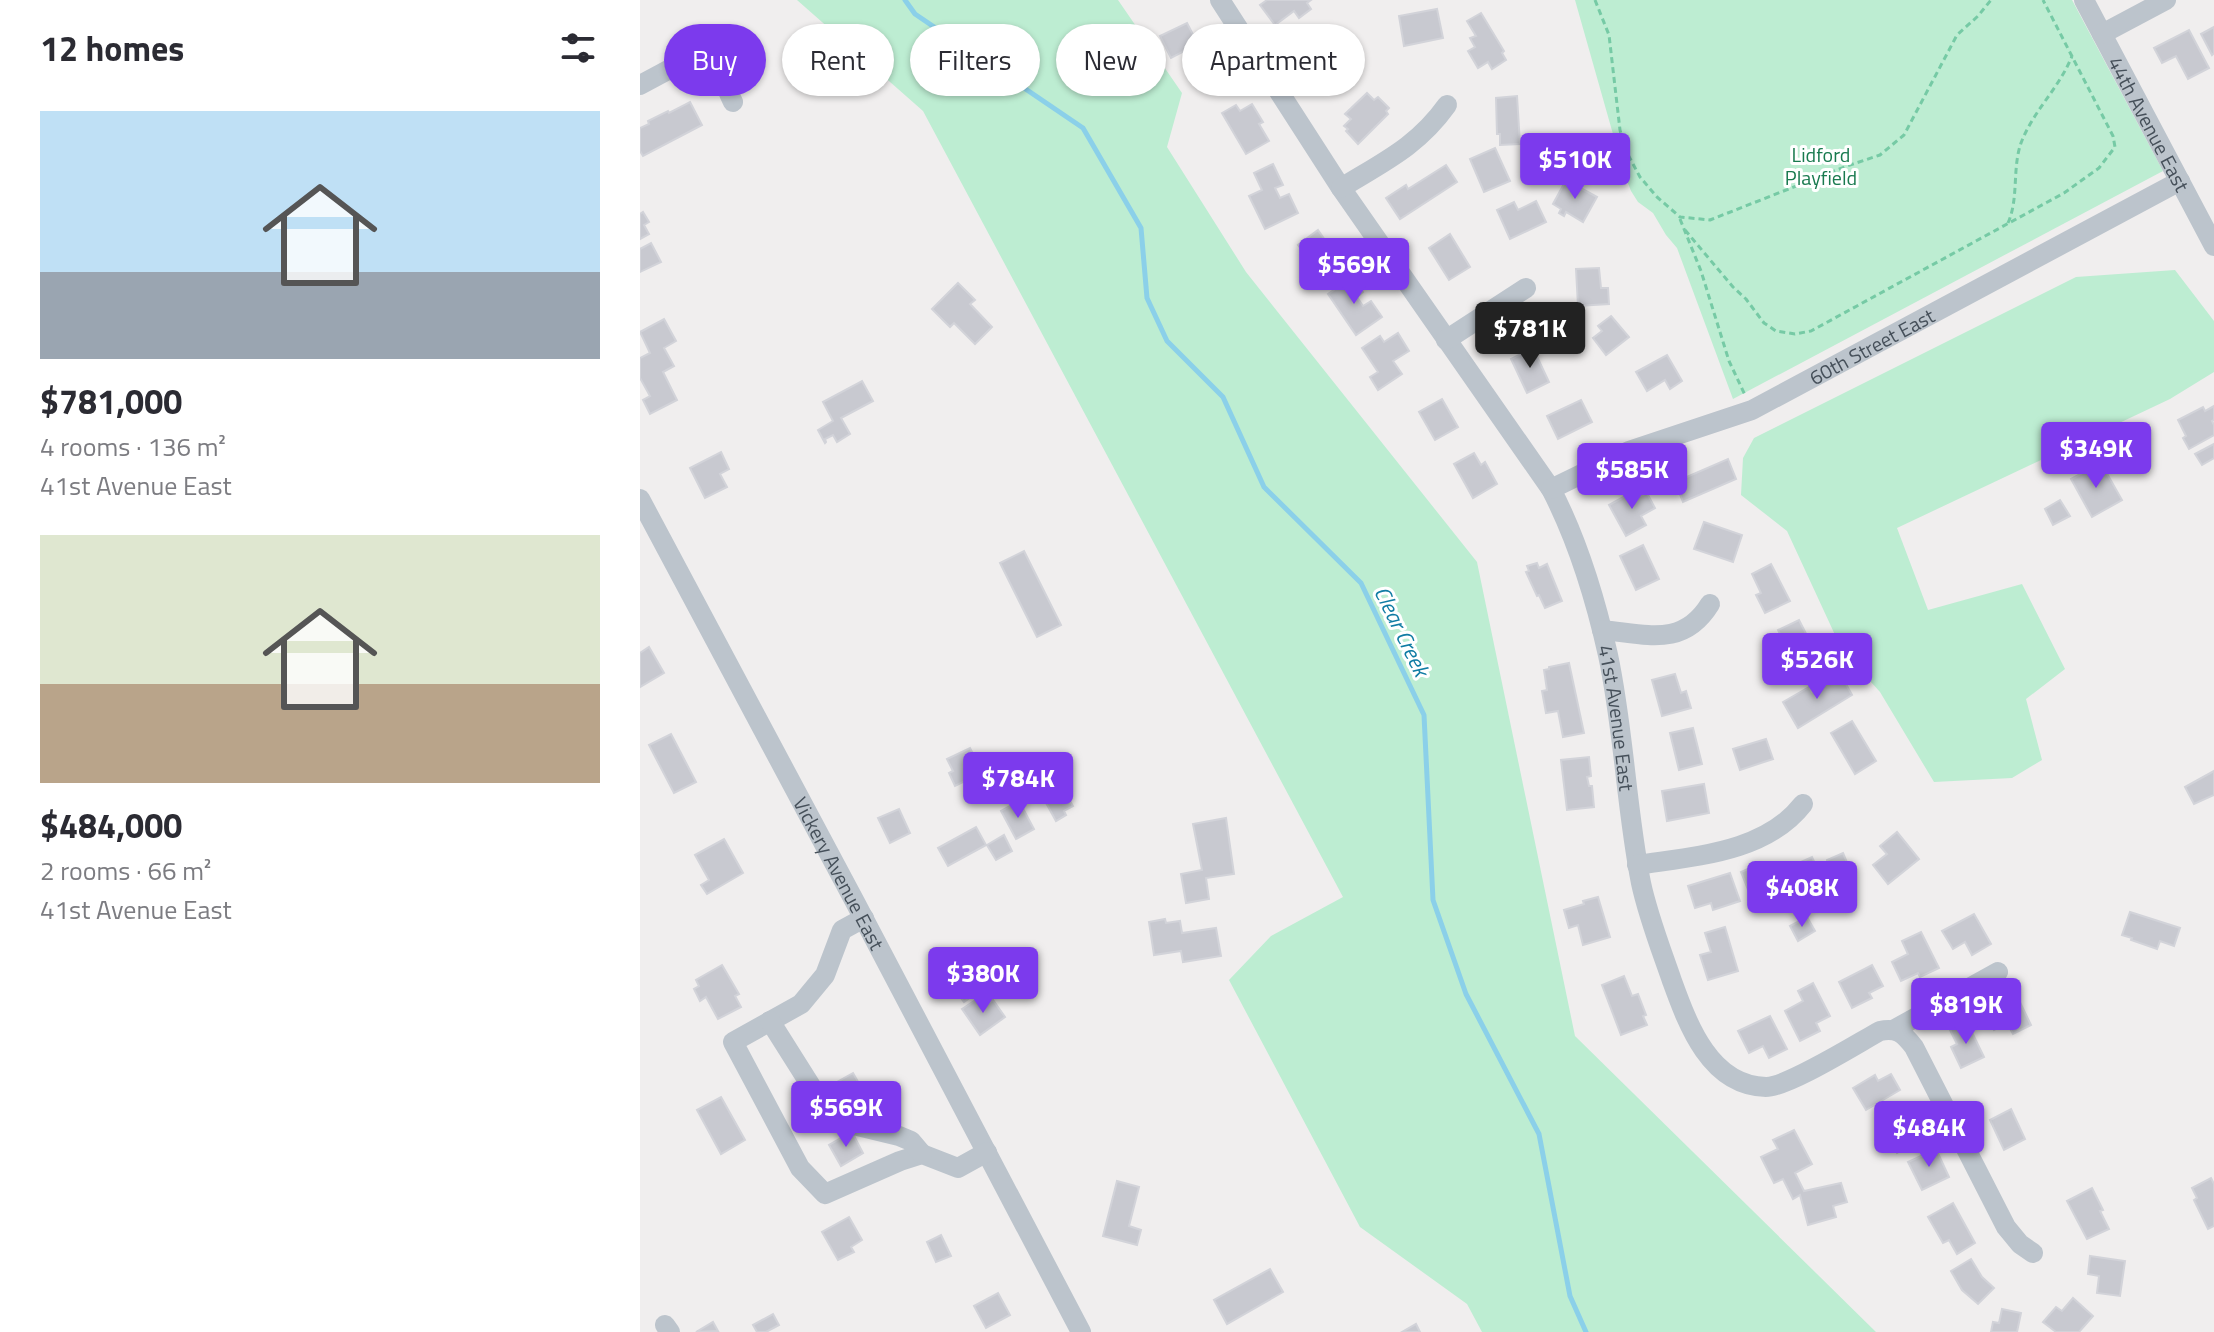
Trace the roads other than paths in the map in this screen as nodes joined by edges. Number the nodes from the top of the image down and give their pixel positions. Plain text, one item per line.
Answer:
1 (1220, 0) edge
2 (2084, 0) edge
3 (2166, 0) edge
4 (2102, 34) junction
5 (640, 85) edge
6 (733, 102) dead end
7 (1447, 105) dead end
8 (2180, 181) junction
9 (1341, 188) junction
10 (2212, 238) edge
11 (1526, 288) dead end
12 (1446, 340) junction
13 (1551, 489) junction
14 (640, 499) edge
15 (1710, 604) dead end
16 (1602, 630) junction
17 (1803, 804) dead end
18 (1637, 865) junction
19 (864, 918) junction
20 (1998, 972) dead end
21 (770, 1021) junction
22 (1895, 1029) junction
23 (987, 1152) junction
24 (922, 1154) junction
25 (2033, 1253) dead end
26 (1081, 1332) edge

1 - 9 street, 41st Avenue East
2 - 4 street, 44th Avenue East
3 - 4 street
4 - 8 street, 44th Avenue East
5 - 6 street
7 - 9 street
8 - 10 street, 44th Avenue East
8 - 13 street, 60th Street East
9 - 12 street, 41st Avenue East
11 - 12 street
12 - 13 street, 41st Avenue East
13 - 16 street, 41st Avenue East
14 - 19 street, Vickery Avenue East
15 - 16 street
16 - 18 street, 41st Avenue East
17 - 18 street
18 - 22 street, 41st Avenue East
19 - 21 street
19 - 23 street, Vickery Avenue East
20 - 22 street, 41st Avenue East
21 - 24 street
21 - 24 street
22 - 25 street
23 - 24 street
23 - 26 street, Vickery Avenue East

